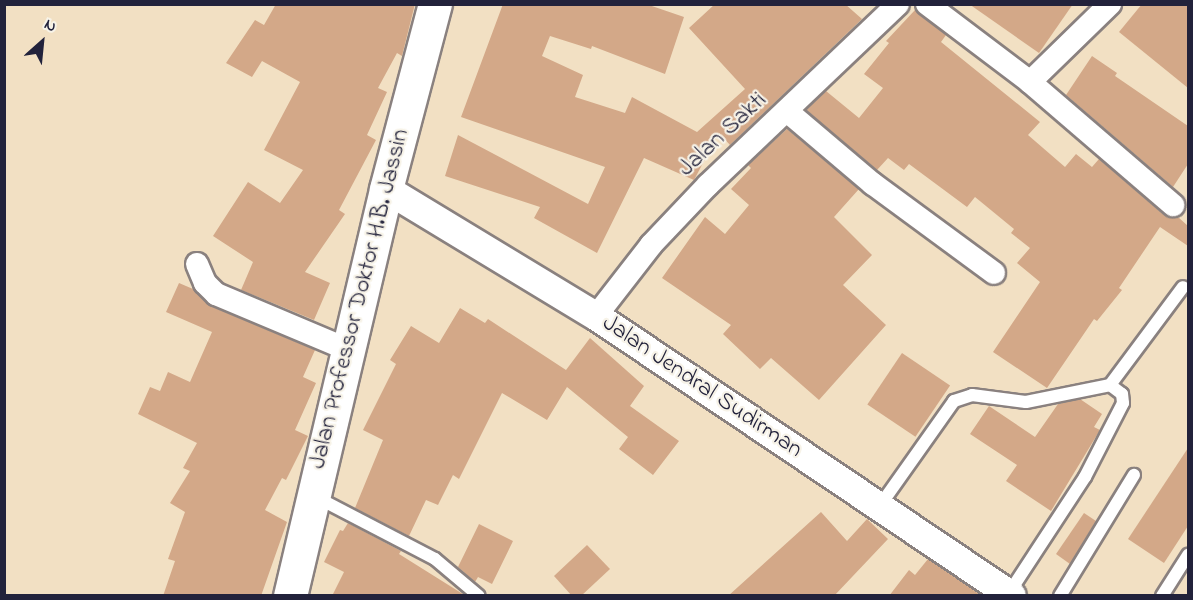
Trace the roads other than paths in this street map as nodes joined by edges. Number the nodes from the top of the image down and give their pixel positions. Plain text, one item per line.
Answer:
1 (435, 4) edge
2 (898, 4) edge
3 (927, 4) edge
4 (1110, 4) edge
5 (1030, 82) junction
6 (788, 112) junction
7 (386, 189) junction
8 (1173, 205) dead end
9 (197, 264) dead end
10 (994, 273) dead end
11 (1183, 287) dead end
12 (597, 316) junction
13 (347, 349) junction
14 (1110, 385) junction
15 (1134, 476) dead end
16 (313, 495) junction
17 (879, 507) junction
18 (1188, 555) edge
19 (1010, 594) edge
20 (290, 596) edge
21 (479, 596) edge
22 (1060, 596) edge
23 (1162, 596) edge

1 - 7 highway, Jalan Professor Doktor H.B. Jassin
2 - 6 street, Jalan Sakti
3 - 5 street
4 - 5 street
5 - 8 street
6 - 10 street
6 - 12 street, Jalan Sakti
7 - 12 street, Jalan Jendral Sudirman
7 - 13 highway, Jalan Professor Doktor H.B. Jassin
9 - 13 street
11 - 14 lane
12 - 17 street, Jalan Jendral Sudirman
13 - 16 highway, Jalan Professor Doktor H.B. Jassin
14 - 17 lane
14 - 19 lane
15 - 22 lane
16 - 20 highway, Jalan Professor Doktor H.B. Jassin
16 - 21 lane
17 - 19 street, Jalan Jendral Sudirman
18 - 23 lane

